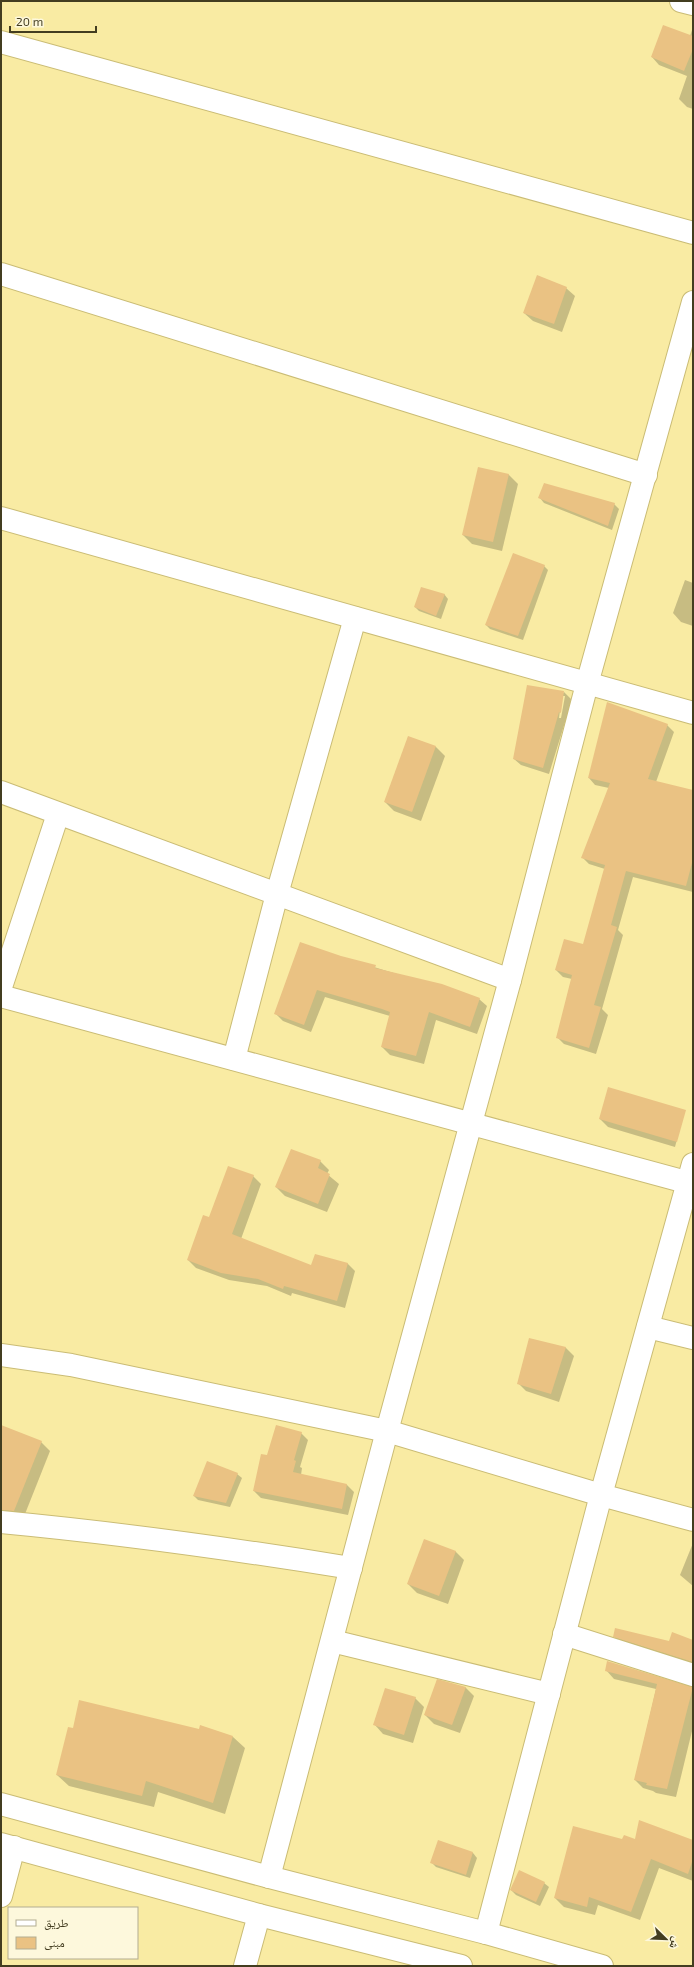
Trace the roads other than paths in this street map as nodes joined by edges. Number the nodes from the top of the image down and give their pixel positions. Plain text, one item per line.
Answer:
1 (681, 1) edge
2 (693, 4) edge
3 (1, 42) edge
4 (693, 233) edge
5 (1, 274) edge
6 (693, 302) edge
7 (646, 474) junction
8 (1, 518) edge
9 (355, 618) junction
10 (587, 684) junction
11 (693, 712) edge
12 (1, 792) edge
13 (58, 814) junction
14 (277, 894) junction
15 (510, 980) junction
16 (1, 987) edge
17 (1, 996) edge
18 (234, 1059) junction
19 (470, 1122) junction
20 (691, 1177) edge
21 (648, 1327) junction
22 (693, 1338) edge
23 (1, 1355) edge
24 (387, 1431) junction
25 (601, 1495) junction
26 (693, 1520) edge
27 (1, 1522) edge
28 (351, 1568) junction
29 (564, 1634) junction
30 (332, 1641) junction
31 (693, 1675) edge
32 (549, 1694) junction
33 (1, 1804) edge
34 (7, 1845) edge
35 (269, 1877) junction
36 (1, 1896) edge
37 (259, 1915) junction
38 (486, 1933) junction
39 (246, 1966) edge
40 (461, 1966) edge
41 (602, 1966) edge

1 - 2 street
3 - 4 street
5 - 7 street
6 - 7 street
7 - 10 street
8 - 9 street
9 - 10 street
9 - 14 street
10 - 11 street
10 - 15 street
12 - 13 street
13 - 14 street
13 - 16 street
14 - 15 street
14 - 18 street
15 - 19 street
17 - 18 street
18 - 19 street
19 - 20 street
19 - 24 street
20 - 21 street
21 - 22 street
21 - 25 street
23 - 24 street
24 - 25 street
24 - 28 street
25 - 26 street
25 - 29 street
27 - 28 street
28 - 30 street
29 - 31 street
29 - 32 street
30 - 32 street
30 - 35 street
32 - 38 street
33 - 35 street
34 - 36 street
34 - 37 street
35 - 38 street
37 - 39 street
37 - 40 street
38 - 41 street

